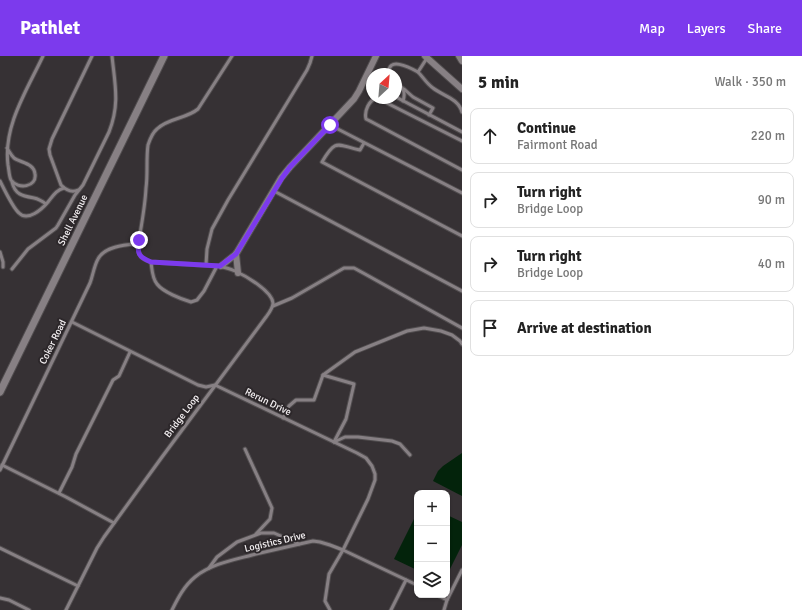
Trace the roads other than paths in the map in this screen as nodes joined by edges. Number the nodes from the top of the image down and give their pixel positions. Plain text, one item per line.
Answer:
1 (44, 56) edge
2 (92, 56) edge
3 (112, 56) edge
4 (164, 56) edge
5 (232, 56) edge
6 (312, 56) edge
7 (376, 56) edge
8 (459, 56) edge
9 (426, 57) edge
10 (462, 61) edge
11 (389, 68) edge
12 (418, 72) junction
13 (364, 81) joint
14 (404, 89) joint
15 (462, 89) edge
16 (403, 101) joint
17 (462, 112) edge
18 (429, 115) junction
19 (330, 125) junction
20 (462, 132) edge
21 (462, 141) edge
22 (364, 143) junction
23 (7, 148) junction
24 (462, 170) edge
25 (12, 180) junction
26 (0, 181) edge
27 (64, 188) junction
28 (80, 189) junction
29 (274, 191) junction
30 (462, 193) edge
31 (46, 204) junction
32 (462, 236) edge
33 (138, 244) junction
34 (0, 252) edge
35 (236, 254) junction
36 (151, 262) junction
37 (206, 265) junction
38 (219, 266) junction
39 (3, 267) dead end
40 (12, 269) dead end
41 (238, 273) junction
42 (462, 291) edge
43 (272, 306) junction
44 (72, 322) junction
45 (462, 328) edge
46 (462, 344) edge
47 (130, 352) junction
48 (323, 375) junction
49 (215, 385) junction
50 (0, 392) edge
51 (283, 418) junction
52 (334, 442) junction
53 (245, 449) dead end
54 (410, 455) dead end
55 (2, 465) junction
56 (0, 470) edge
57 (59, 493) junction
58 (114, 523) junction
59 (255, 535) junction
60 (299, 544) junction
61 (0, 548) edge
62 (343, 550) junction
63 (207, 569) junction
64 (462, 570) edge
65 (406, 580) junction
66 (414, 584) edge
67 (78, 586) junction
68 (0, 598) edge
69 (443, 598) edge
70 (447, 600) junction
71 (29, 610) edge
72 (66, 610) edge
73 (172, 610) edge
74 (330, 610) edge
75 (391, 610) edge
76 (444, 610) edge

1 - 23 lane
2 - 27 lane
3 - 28 lane
4 - 50 street, Shell Avenue
5 - 33 lane
6 - 37 lane
7 - 13 street
8 - 10 street
9 - 12 lane
9 - 15 street
11 - 12 lane
12 - 17 lane
13 - 19 street
14 - 16 lane
14 - 18 lane
16 - 18 lane
18 - 20 lane
19 - 22 lane
19 - 29 street
21 - 24 lane
22 - 30 lane
22 - 32 lane
23 - 25 lane
23 - 25 lane
25 - 31 lane
26 - 31 lane
27 - 28 lane
27 - 31 lane
28 - 40 lane
29 - 35 street
29 - 42 lane
33 - 36 lane
33 - 44 lane, Coker Road
34 - 39 lane
35 - 38 street
35 - 41 street
36 - 37 lane
36 - 38 lane
37 - 38 lane
38 - 41 lane
41 - 43 lane
43 - 45 lane
43 - 49 lane, Bridge Loop
44 - 47 lane, Rerun Drive
44 - 55 lane, Coker Road
46 - 48 lane
47 - 49 lane, Rerun Drive
47 - 57 lane
48 - 51 lane
48 - 52 lane
49 - 51 lane, Rerun Drive
49 - 58 lane, Bridge Loop
51 - 52 lane, Rerun Drive
52 - 54 lane
52 - 62 lane, Rerun Drive
53 - 59 lane
55 - 56 lane, Coker Road
55 - 57 lane
57 - 58 lane
58 - 67 lane, Bridge Loop
59 - 60 lane
59 - 63 lane
60 - 62 lane, Logistics Drive
60 - 63 lane, Logistics Drive
61 - 67 lane
62 - 65 lane, Logistics Drive
62 - 74 lane
63 - 73 lane, Logistics Drive
64 - 70 lane
65 - 66 lane, Logistics Drive
65 - 75 lane
67 - 72 lane, Bridge Loop
68 - 71 lane
69 - 70 lane
70 - 76 lane

